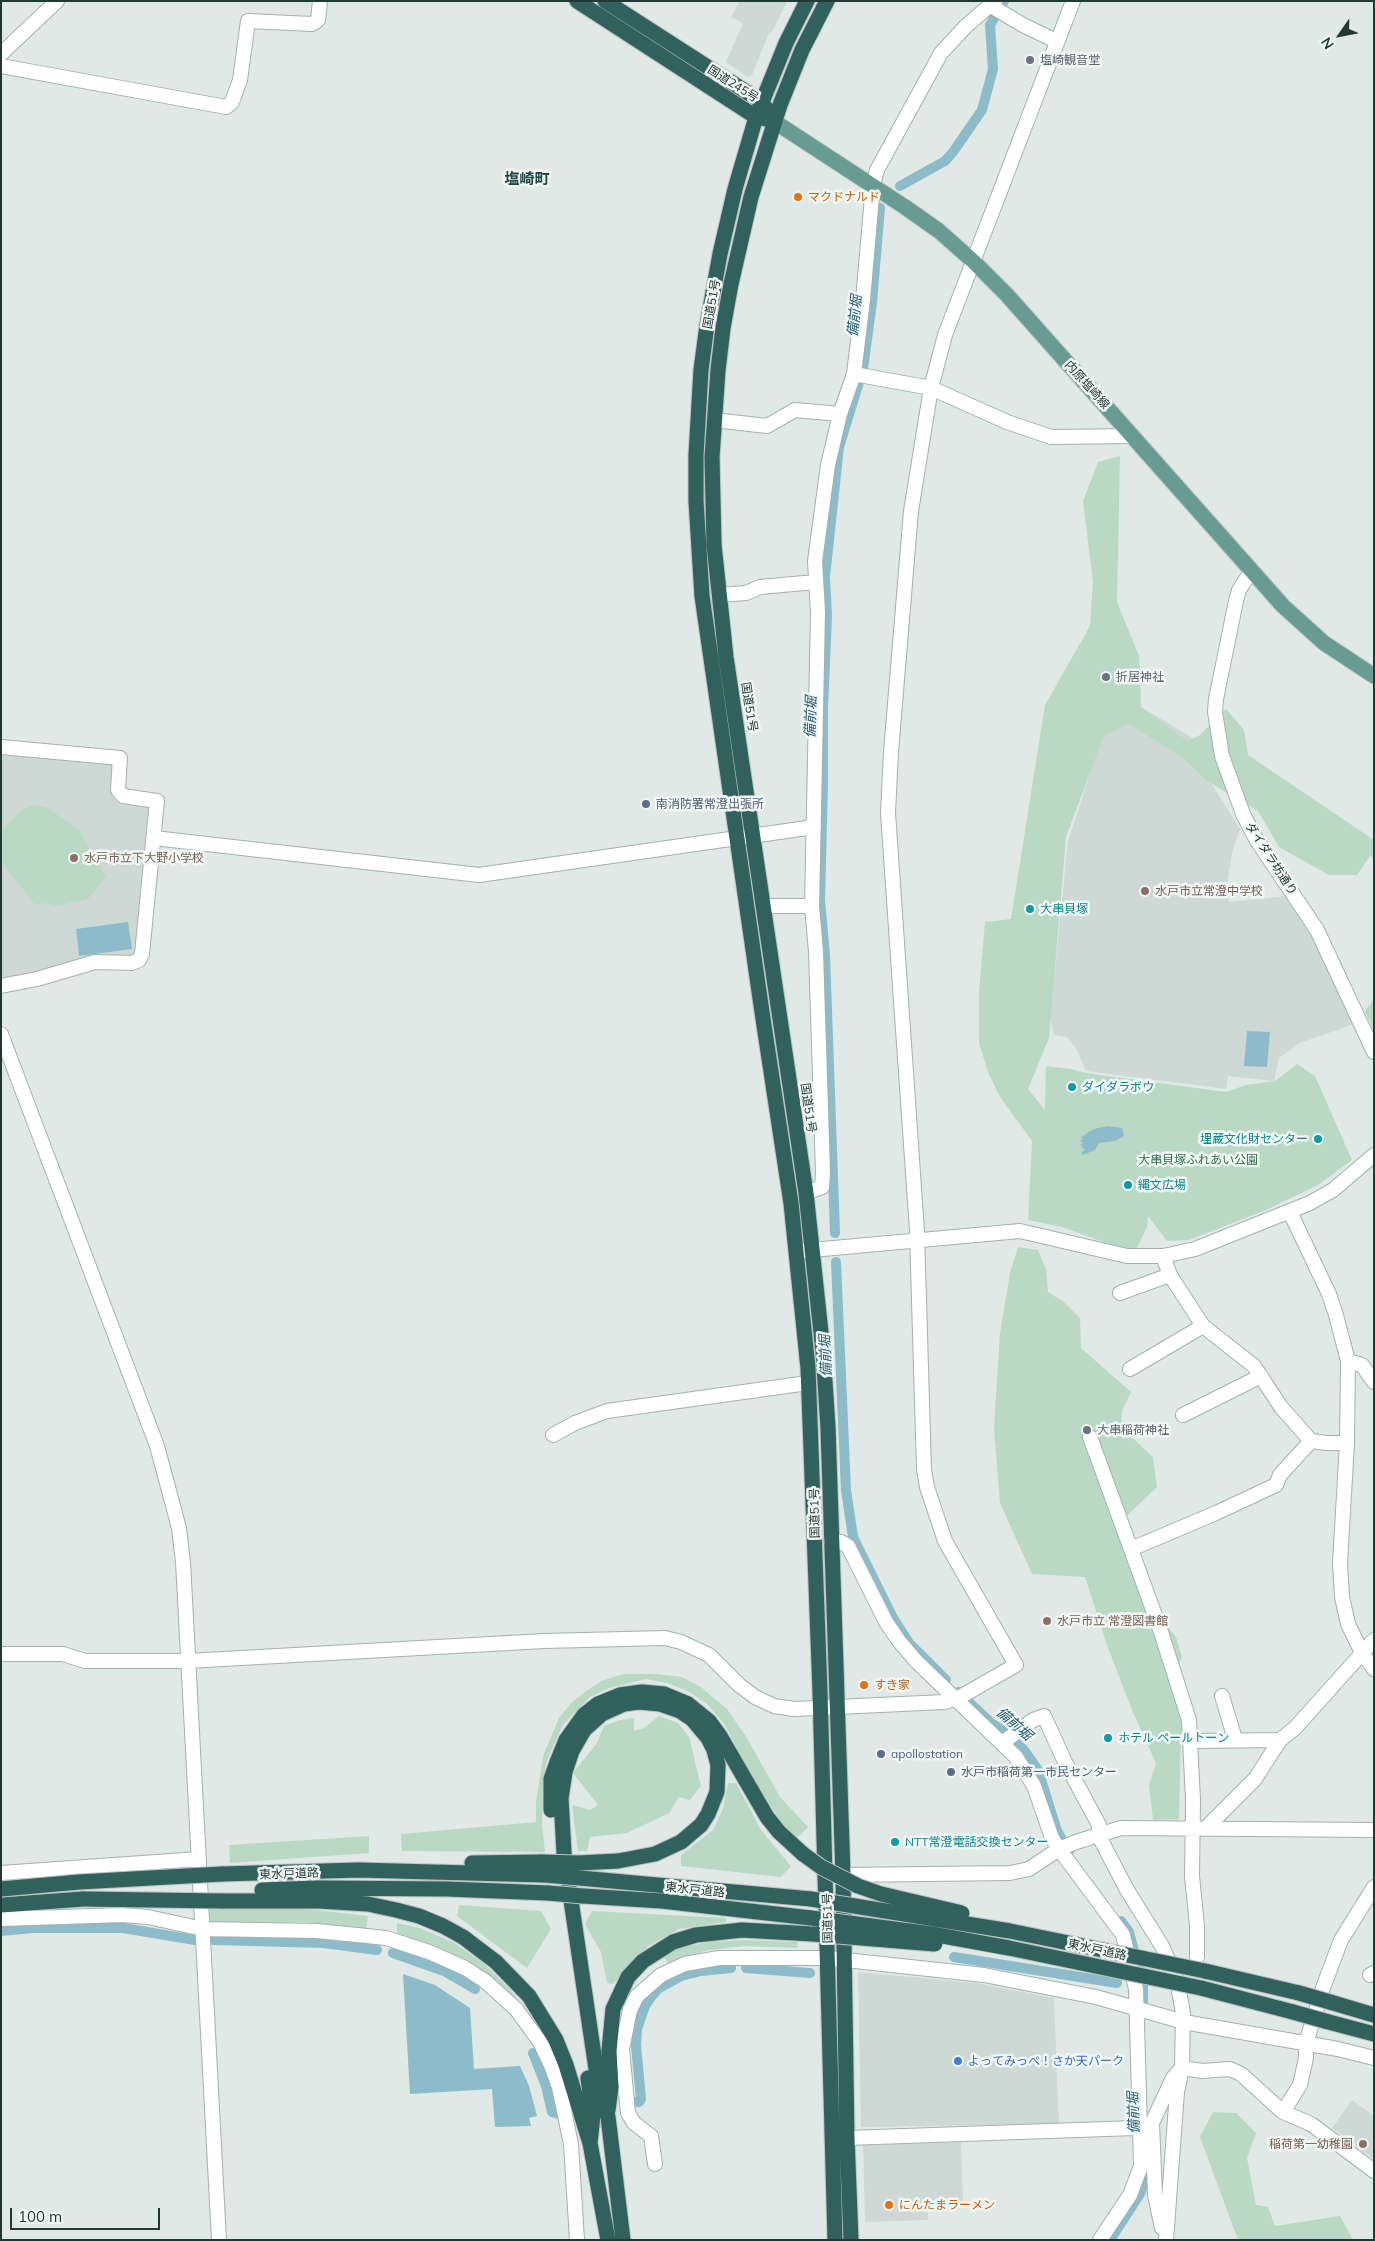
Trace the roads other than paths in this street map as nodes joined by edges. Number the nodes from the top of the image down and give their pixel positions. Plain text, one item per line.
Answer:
1 (57, 1) edge
2 (320, 1) edge
3 (577, 1) edge
4 (605, 1) edge
5 (807, 1) edge
6 (827, 1) edge
7 (1073, 1) edge
8 (993, 4) edge
9 (1056, 41) junction
10 (1, 54) edge
11 (1, 66) edge
12 (762, 102) junction
13 (756, 117) junction
14 (774, 122) junction
15 (873, 185) junction
16 (974, 262) junction
17 (859, 375) junction
18 (931, 388) junction
19 (840, 414) junction
20 (714, 420) junction
21 (1133, 436) junction
22 (1252, 570) junction
23 (816, 582) junction
24 (719, 595) junction
25 (1374, 676) edge
26 (1, 747) edge
27 (814, 827) junction
28 (753, 834) junction
29 (737, 837) junction
30 (154, 838) junction
31 (764, 906) junction
32 (812, 906) junction
33 (1, 986) edge
34 (1, 1034) edge
35 (1374, 1052) edge
36 (1374, 1155) edge
37 (806, 1193) junction
38 (1290, 1212) junction
39 (918, 1240) junction
40 (813, 1249) junction
41 (797, 1251) junction
42 (1163, 1256) junction
43 (1170, 1275) junction
44 (1120, 1293) dead end
45 (1203, 1326) junction
46 (1348, 1361) junction
47 (1130, 1369) dead end
48 (1261, 1376) junction
49 (1374, 1382) edge
50 (808, 1383) junction
51 (1183, 1414) dead end
52 (553, 1435) dead end
53 (1090, 1436) dead end
54 (1312, 1441) junction
55 (1347, 1443) junction
56 (831, 1541) junction
57 (1130, 1549) junction
58 (1374, 1640) edge
59 (1, 1654) edge
60 (1362, 1654) junction
61 (188, 1661) junction
62 (1374, 1669) edge
63 (961, 1696) junction
64 (1222, 1696) dead end
65 (836, 1708) junction
66 (820, 1709) junction
67 (1009, 1738) junction
68 (1235, 1739) junction
69 (1280, 1740) junction
70 (1191, 1741) junction
71 (1199, 1829) junction
72 (1374, 1830) edge
73 (1099, 1835) junction
74 (1066, 1846) junction
75 (199, 1859) junction
76 (579, 1870) junction
77 (1, 1873) edge
78 (842, 1875) junction
79 (1374, 1887) edge
80 (1, 1888) edge
81 (222, 1896) junction
82 (1, 1905) edge
83 (1, 1919) edge
84 (203, 1929) junction
85 (1142, 1957) junction
86 (1197, 1957) dead end
87 (827, 1958) junction
88 (844, 1959) junction
89 (1090, 1963) junction
90 (1140, 2010) junction
91 (1374, 2015) edge
92 (1184, 2022) junction
93 (1374, 2034) edge
94 (1306, 2043) junction
95 (1374, 2058) edge
96 (1182, 2068) junction
97 (1284, 2112) junction
98 (608, 2117) junction
99 (1146, 2125) junction
100 (847, 2138) junction
101 (590, 2143) junction
102 (655, 2164) dead end
103 (1374, 2171) edge
104 (1166, 2238) edge
105 (219, 2240) edge
106 (577, 2240) edge
107 (608, 2240) edge
108 (623, 2240) edge
109 (835, 2240) edge
110 (851, 2240) edge
111 (1100, 2240) edge

1 - 10 street
2 - 11 street
3 - 13 highway, 国道245号
4 - 12 highway, 国道245号
5 - 12 highway, 国道51号
6 - 14 highway, 国道51号
7 - 9 street
8 - 9 street
8 - 15 street
9 - 16 street
12 - 13 highway, 国道51号
12 - 14 highway, 国道245号
13 - 14 highway, 国道245号
13 - 29 highway, 国道51号
14 - 15 main road, 内原塩崎線
14 - 20 highway, 国道51号
15 - 16 main road, 内原塩崎線
15 - 17 street
16 - 18 street
16 - 21 main road, 内原塩崎線
17 - 18 street
17 - 19 street
18 - 21 street
18 - 39 street
19 - 20 street
19 - 23 street
20 - 24 highway, 国道51号
21 - 22 main road, 内原塩崎線
22 - 25 main road, 内原塩崎線
22 - 35 street, ダイダラ坊通り
23 - 24 street
23 - 27 street
24 - 28 highway, 国道51号
26 - 30 street
27 - 28 street
27 - 32 street
28 - 29 street
28 - 31 highway, 国道51号
29 - 30 street
29 - 41 highway, 国道51号
30 - 33 street
31 - 32 street
31 - 37 highway, 国道51号
32 - 37 street
34 - 61 street
36 - 38 street
37 - 40 highway, 国道51号
38 - 42 street
38 - 46 street
39 - 40 street
39 - 42 street
39 - 63 street
40 - 41 street
40 - 56 highway, 国道51号
41 - 50 highway, 国道51号
42 - 43 street
43 - 44 street
43 - 45 street
45 - 47 street
45 - 48 street
46 - 49 street
46 - 55 street
48 - 51 street
48 - 54 street
50 - 52 street
50 - 66 highway, 国道51号
53 - 57 street
54 - 55 street
54 - 57 street
55 - 60 street
56 - 63 street
56 - 65 highway, 国道51号
57 - 70 street
58 - 60 street
59 - 61 street
60 - 62 street
60 - 69 street
61 - 66 street
61 - 75 street
63 - 65 street
63 - 67 street
64 - 68 street
65 - 66 street
65 - 78 highway, 国道51号
66 - 87 highway, 国道51号
67 - 73 street
67 - 74 street
68 - 69 street
68 - 70 street
69 - 71 street
70 - 71 street
71 - 72 street
71 - 73 street
71 - 86 street
73 - 74 street
73 - 92 street
74 - 78 street
74 - 90 street
75 - 77 street
75 - 84 street
76 - 80 highway, 東水戸道路, bridge
76 - 85 highway, 東水戸道路, bridge
76 - 98 highway
78 - 88 highway, 国道51号
79 - 94 street
81 - 82 highway, bridge
81 - 89 highway, 東水戸道路, bridge
81 - 101 highway
83 - 84 street
84 - 105 street
84 - 106 street
85 - 91 highway, 東水戸道路, bridge
85 - 101 highway, bridge
87 - 88 street
87 - 102 street
87 - 109 highway, 国道51号
88 - 90 street
88 - 100 highway, 国道51号
89 - 93 highway, 東水戸道路, bridge
89 - 98 highway, bridge
90 - 92 street
90 - 99 street
92 - 94 street
92 - 96 street
94 - 95 street
94 - 97 street
96 - 97 street
96 - 99 street
96 - 104 street
97 - 103 street
98 - 108 highway
99 - 100 street
99 - 104 street
99 - 111 street
100 - 110 highway, 国道51号
101 - 107 highway

